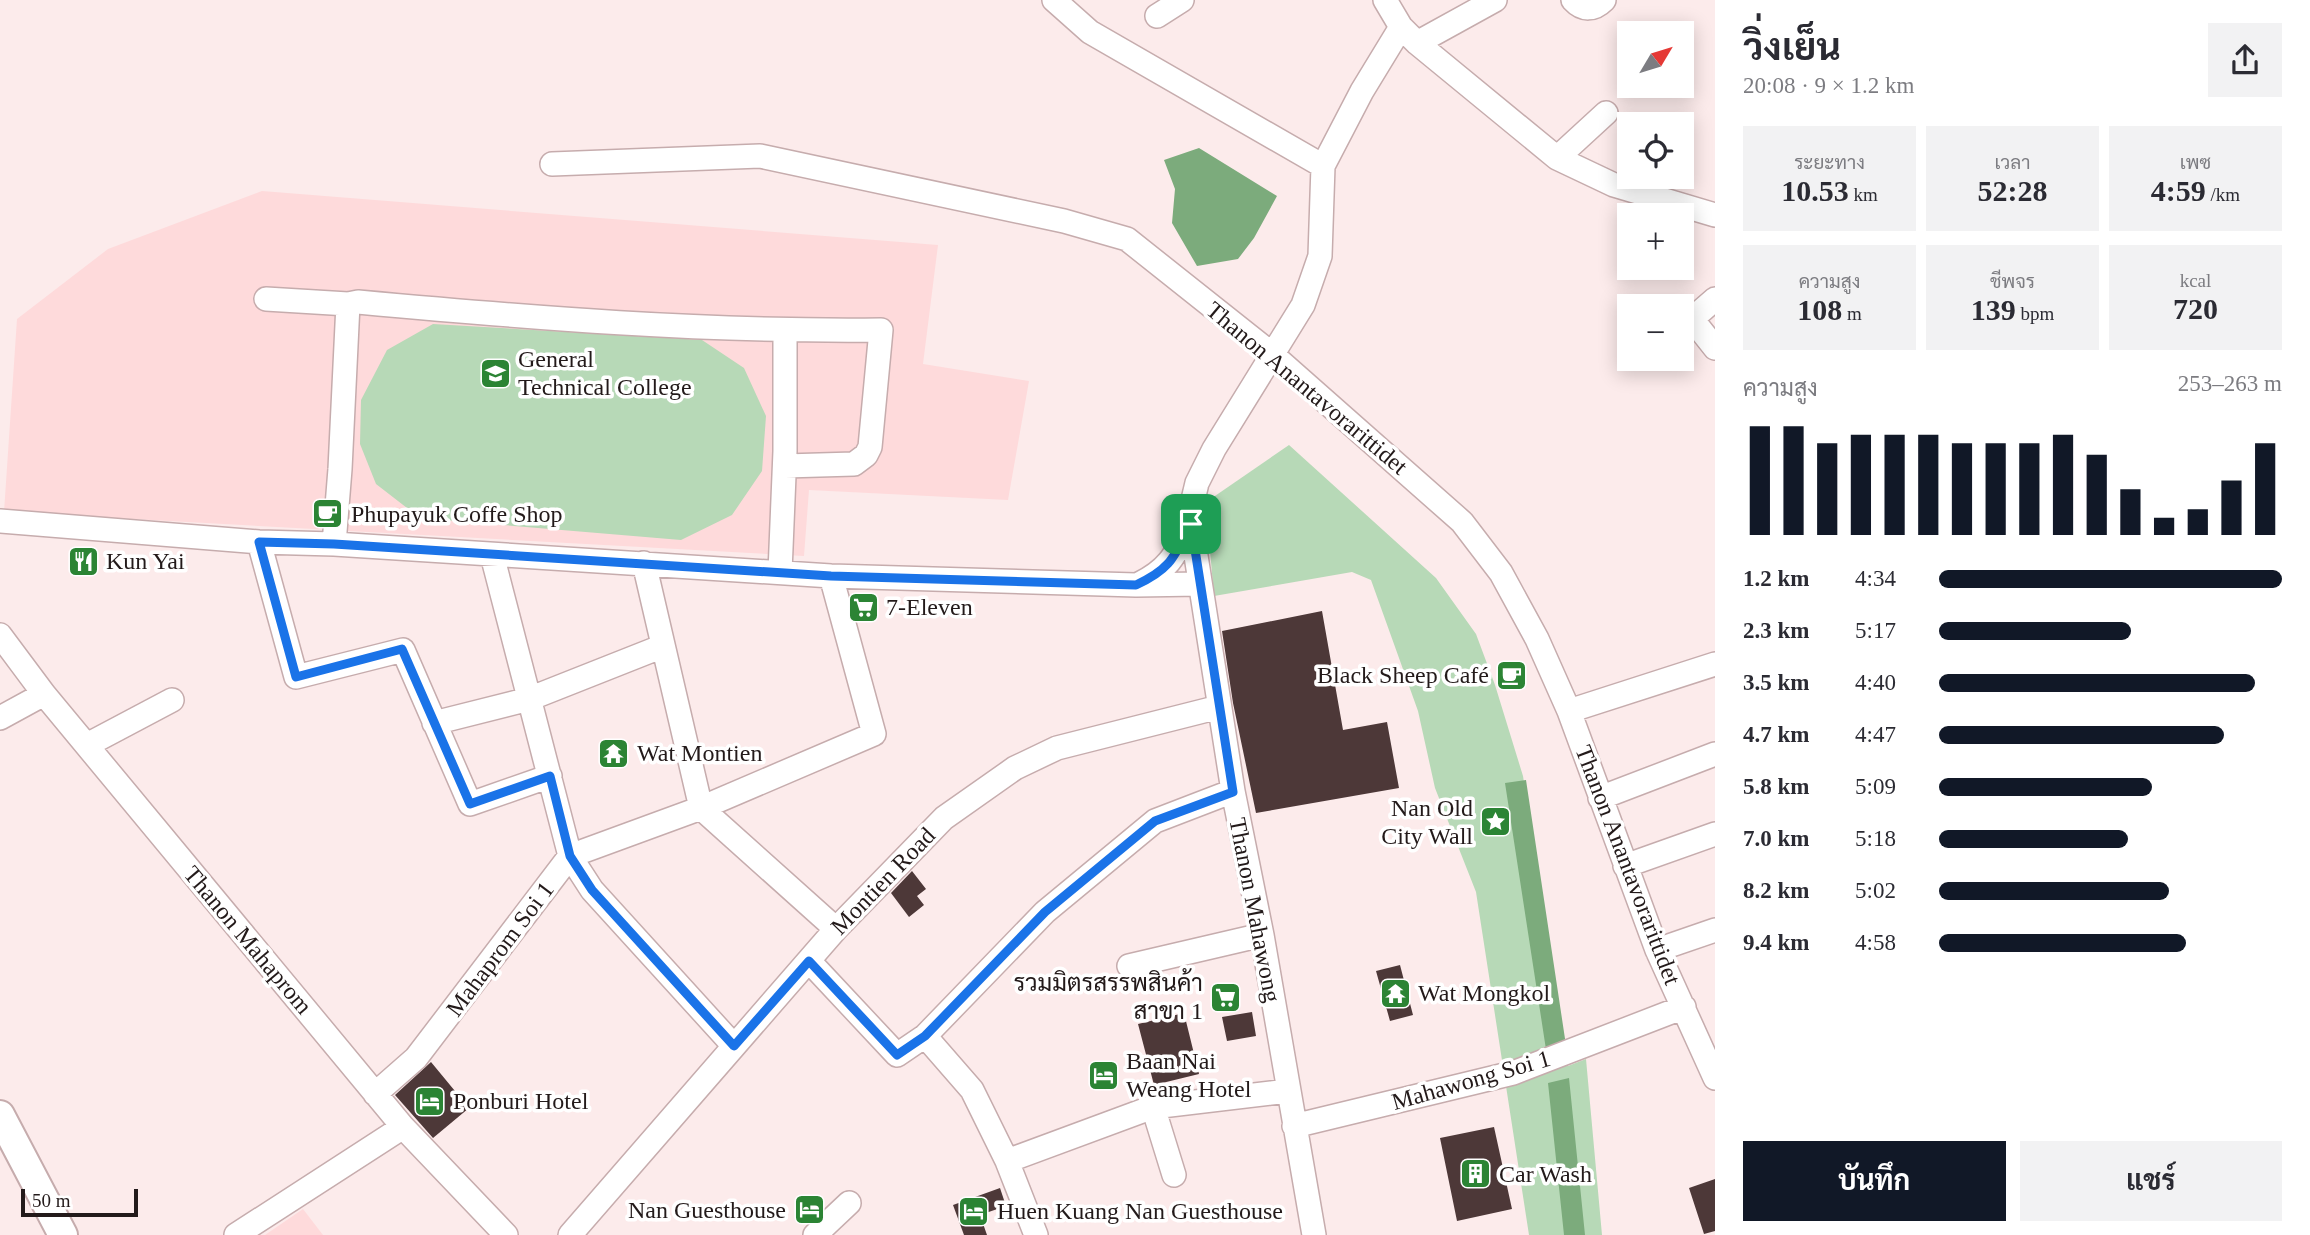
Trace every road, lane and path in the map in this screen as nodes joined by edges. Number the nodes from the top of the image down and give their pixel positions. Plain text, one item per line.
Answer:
1 (1054, 0) edge
2 (1182, 0) edge
3 (1385, 0) edge
4 (1495, 0) edge
5 (1573, 0) edge
6 (1604, 0) edge
7 (1157, 16) dead end
8 (1409, 35) junction
9 (1606, 113) dead end
10 (1557, 158) junction
11 (552, 164) dead end
12 (1323, 166) junction
13 (1715, 215) edge
14 (266, 299) dead end
15 (1715, 299) edge
16 (348, 304) junction
17 (785, 331) junction
18 (1715, 348) edge
19 (1273, 355) junction
20 (785, 466) junction
21 (0, 521) edge
22 (1191, 524) junction
23 (259, 542) junction
24 (334, 544) junction
25 (492, 555) junction
26 (643, 563) junction
27 (780, 572) junction
28 (831, 576) junction
29 (1200, 584) junction
30 (1136, 585) junction
31 (0, 635) edge
32 (663, 646) junction
33 (1715, 664) edge
34 (44, 694) junction
35 (529, 699) junction
36 (172, 700) dead end
37 (1219, 707) junction
38 (1569, 711) junction
39 (0, 718) edge
40 (434, 723) junction
41 (87, 745) junction
42 (1713, 760) edge
43 (550, 776) junction
44 (1233, 792) junction
45 (1601, 798) junction
46 (701, 808) junction
47 (1715, 834) edge
48 (570, 856) junction
49 (1625, 866) junction
50 (836, 929) junction
51 (1715, 930) edge
52 (1262, 935) junction
53 (1657, 950) junction
54 (809, 961) junction
55 (1129, 966) dead end
56 (1684, 1007) junction
57 (925, 1036) junction
58 (734, 1046) junction
59 (1715, 1078) edge
60 (1288, 1091) junction
61 (375, 1094) junction
62 (1153, 1107) junction
63 (0, 1115) edge
64 (1294, 1126) junction
65 (403, 1127) junction
66 (1007, 1161) junction
67 (1174, 1175) dead end
68 (849, 1203) dead end
69 (63, 1235) edge
70 (236, 1235) edge
71 (506, 1235) edge
72 (570, 1235) edge
73 (815, 1235) edge
74 (1036, 1235) edge
75 (1314, 1235) edge

1 - 12 street
2 - 7 street
3 - 8 street
4 - 8 street
5 - 6 street
8 - 10 street
8 - 12 street
9 - 10 street
10 - 13 street
11 - 19 street, Thanon Anantavorarittidet
12 - 19 street, Thanon Mahawong
14 - 16 street
15 - 18 street
16 - 17 street
16 - 24 street
17 - 20 street
17 - 20 street
19 - 22 street, Thanon Mahawong
19 - 38 street, Thanon Anantavorarittidet
20 - 27 street
21 - 23 street
22 - 29 street, Thanon Mahawong
22 - 30 street
23 - 24 street
23 - 40 street
24 - 25 street
25 - 26 street
25 - 35 street
26 - 27 street
26 - 32 street
27 - 28 street
28 - 30 street
28 - 46 street, Mahaprom Soi 1
29 - 30 street
29 - 37 street, Thanon Mahawong
31 - 34 street, Thanon Mahaprom
32 - 35 street
32 - 46 street
33 - 38 street
34 - 39 street
34 - 41 street, Thanon Mahaprom
35 - 40 street
35 - 43 street
36 - 41 street
37 - 44 street, Thanon Mahawong
37 - 50 street, Montien Road
38 - 45 street, Thanon Anantavorarittidet
40 - 43 street
41 - 61 street, Thanon Mahaprom
42 - 45 street
43 - 48 street
44 - 52 street, Thanon Mahawong
44 - 57 street
45 - 49 street, Thanon Anantavorarittidet
46 - 48 street, Mahaprom Soi 1
46 - 50 street
47 - 49 street
48 - 58 street
48 - 61 street, Mahaprom Soi 1
49 - 53 street, Thanon Anantavorarittidet
50 - 54 street, Montien Road
51 - 53 street
52 - 55 street
52 - 60 street, Thanon Mahawong
53 - 56 street, Thanon Anantavorarittidet
54 - 57 street
54 - 58 street, Montien Road
56 - 59 street, Thanon Anantavorarittidet
56 - 64 street, Mahawong Soi 1
57 - 66 street
58 - 72 street, Montien Road
60 - 62 street
60 - 64 street, Thanon Mahawong
61 - 65 street, Thanon Mahaprom
62 - 66 street
62 - 67 street
63 - 69 main road
64 - 75 street, Thanon Mahawong
65 - 70 street
65 - 71 street, Thanon Mahaprom
66 - 74 street
68 - 73 street

